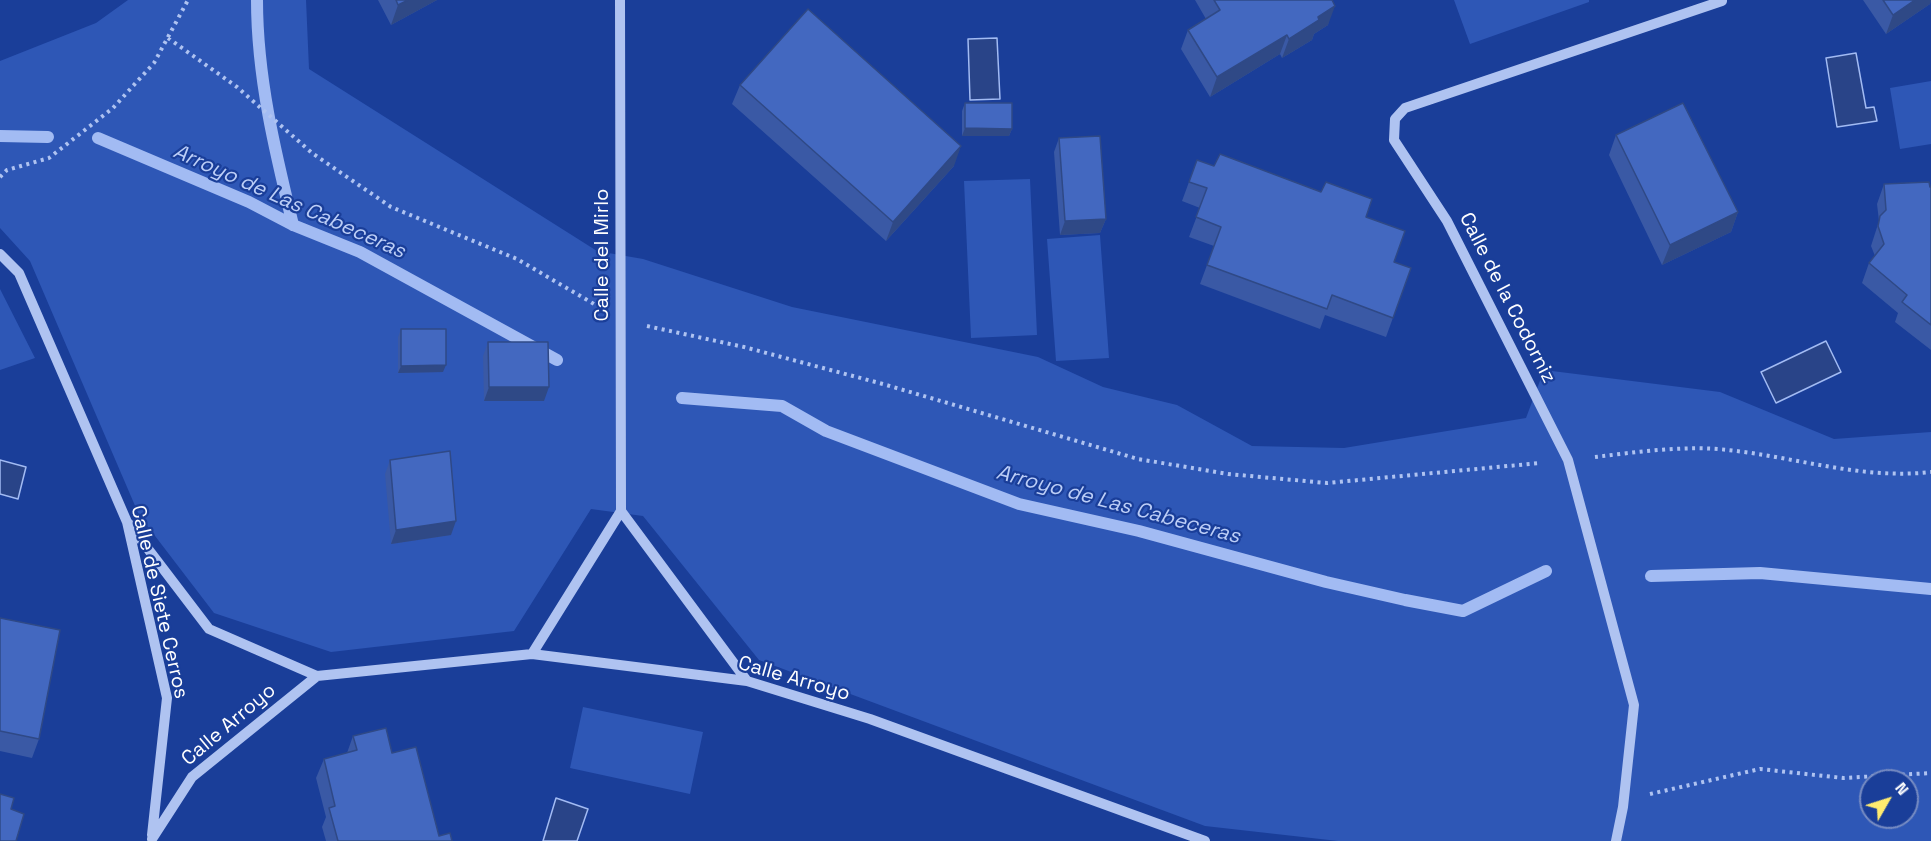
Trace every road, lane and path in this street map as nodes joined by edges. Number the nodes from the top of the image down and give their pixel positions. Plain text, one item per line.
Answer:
1 (188, 0) edge
2 (620, 0) edge
3 (1722, 1) edge
4 (168, 38) junction
5 (0, 177) edge
6 (0, 254) edge
7 (621, 321) junction
8 (1568, 460) junction
9 (1931, 472) edge
10 (621, 511) junction
11 (127, 522) junction
12 (532, 654) junction
13 (317, 676) junction
14 (747, 681) junction
15 (1931, 773) edge
16 (1624, 797) junction
17 (151, 840) edge
18 (1205, 841) edge
19 (1616, 841) edge

1 - 4 path
2 - 7 street, Calle del Mirlo
3 - 8 street, Calle de la Codorniz
4 - 5 path
4 - 7 path
6 - 11 street, Calle de Siete Cerros
7 - 8 path
7 - 10 street, Calle del Mirlo
8 - 9 path
8 - 16 street, Calle de la Codorniz
10 - 12 street
10 - 14 street
11 - 13 street, Calle Arroyo
11 - 17 street, Calle de Siete Cerros
12 - 13 street, Calle Arroyo
12 - 14 street, Calle Arroyo
13 - 17 street, Calle Arroyo
14 - 18 street, Calle Arroyo
15 - 16 path
16 - 19 street, Calle de la Codorniz

